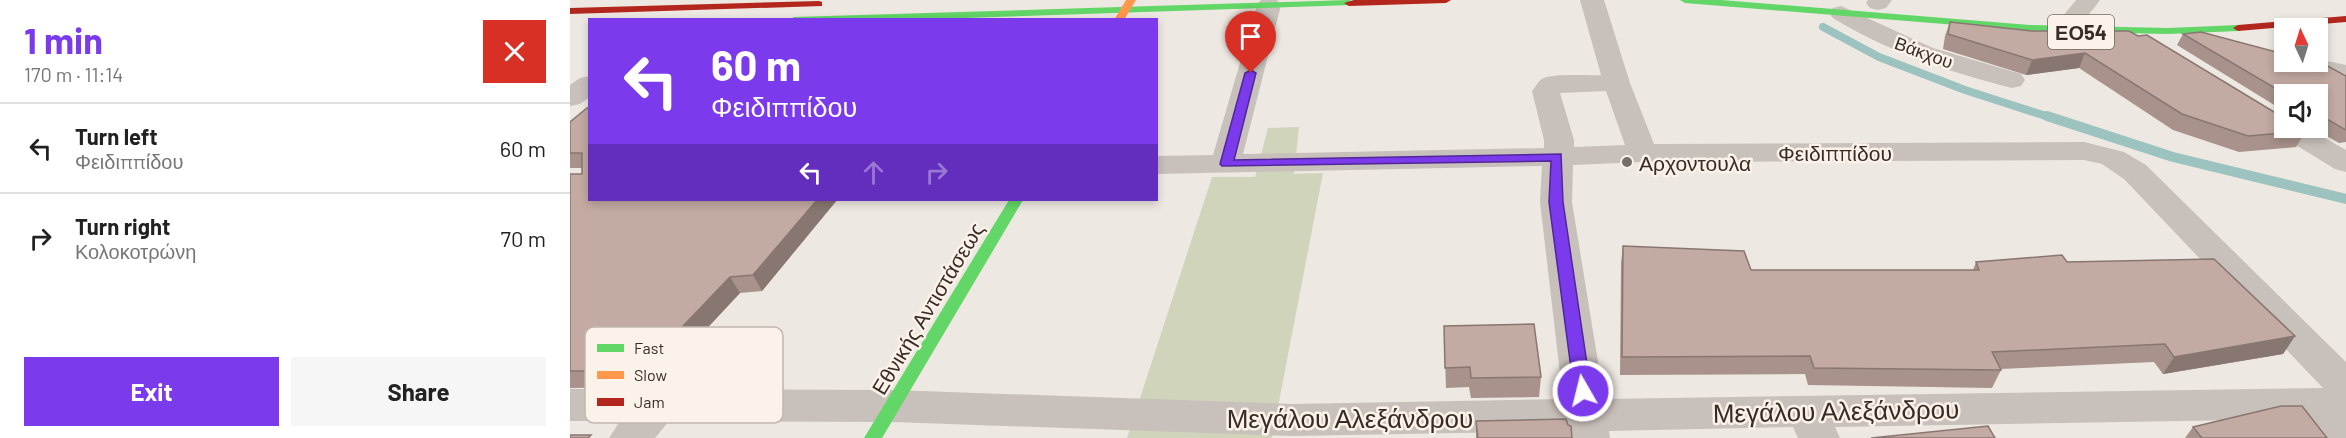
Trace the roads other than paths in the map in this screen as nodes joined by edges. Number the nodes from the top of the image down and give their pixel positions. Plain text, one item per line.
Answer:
1 (1446, 0) edge
2 (1592, 0) edge
3 (1685, 0) edge
4 (832, 4) dead end
5 (1164, 4) edge
6 (1865, 4) edge
7 (1269, 5) junction
8 (1125, 10) edge
9 (570, 11) edge
10 (2085, 11) edge
11 (860, 18) edge
12 (2346, 19) edge
13 (2192, 31) junction
14 (2134, 32) junction
15 (2274, 56) edge
16 (2174, 57) edge
17 (2328, 69) edge
18 (2346, 73) edge
19 (2012, 80) dead end
20 (1617, 83) junction
21 (588, 85) edge
22 (570, 98) edge
23 (2305, 138) edge
24 (1643, 153) junction
25 (1557, 157) junction
26 (1226, 164) junction
27 (2346, 164) edge
28 (1158, 165) edge
29 (1015, 201) edge
30 (2346, 387) edge
31 (2327, 404) edge
32 (570, 405) edge
33 (585, 405) edge
34 (783, 415) edge
35 (883, 422) edge
36 (643, 423) edge
37 (1813, 424) edge
38 (1588, 426) edge
39 (857, 433) dead end
40 (630, 438) edge
41 (2341, 438) edge

1 - 7 main road
2 - 20 street
3 - 6 main road, ΕΟ54
4 - 9 main road
5 - 7 main road
5 - 8 main road
6 - 10 main road, ΕΟ54
6 - 14 main road, ΕΟ54
6 - 19 street, Βάκχου
7 - 26 street
8 - 11 main road
12 - 13 main road, ΕΟ54
13 - 14 main road, ΕΟ54
13 - 15 street
14 - 16 street
17 - 18 street
20 - 24 street
20 - 25 street
21 - 22 street
23 - 27 street
24 - 25 street, Φειδιππίδου
24 - 30 street, Φειδιππίδου
25 - 26 street, Φειδιππίδου
25 - 38 street
26 - 28 street, Φειδιππίδου
29 - 35 main road, Εθνικής Αντιστάσεως
31 - 37 street, Μεγάλου Αλεξάνδρου
31 - 41 street
32 - 33 street, Μεγάλου Αλεξάνδρου
34 - 35 street, Μεγάλου Αλεξάνδρου
35 - 38 street, Μεγάλου Αλεξάνδρου
35 - 39 main road
36 - 40 street
37 - 38 street, Μεγάλου Αλεξάνδρου

